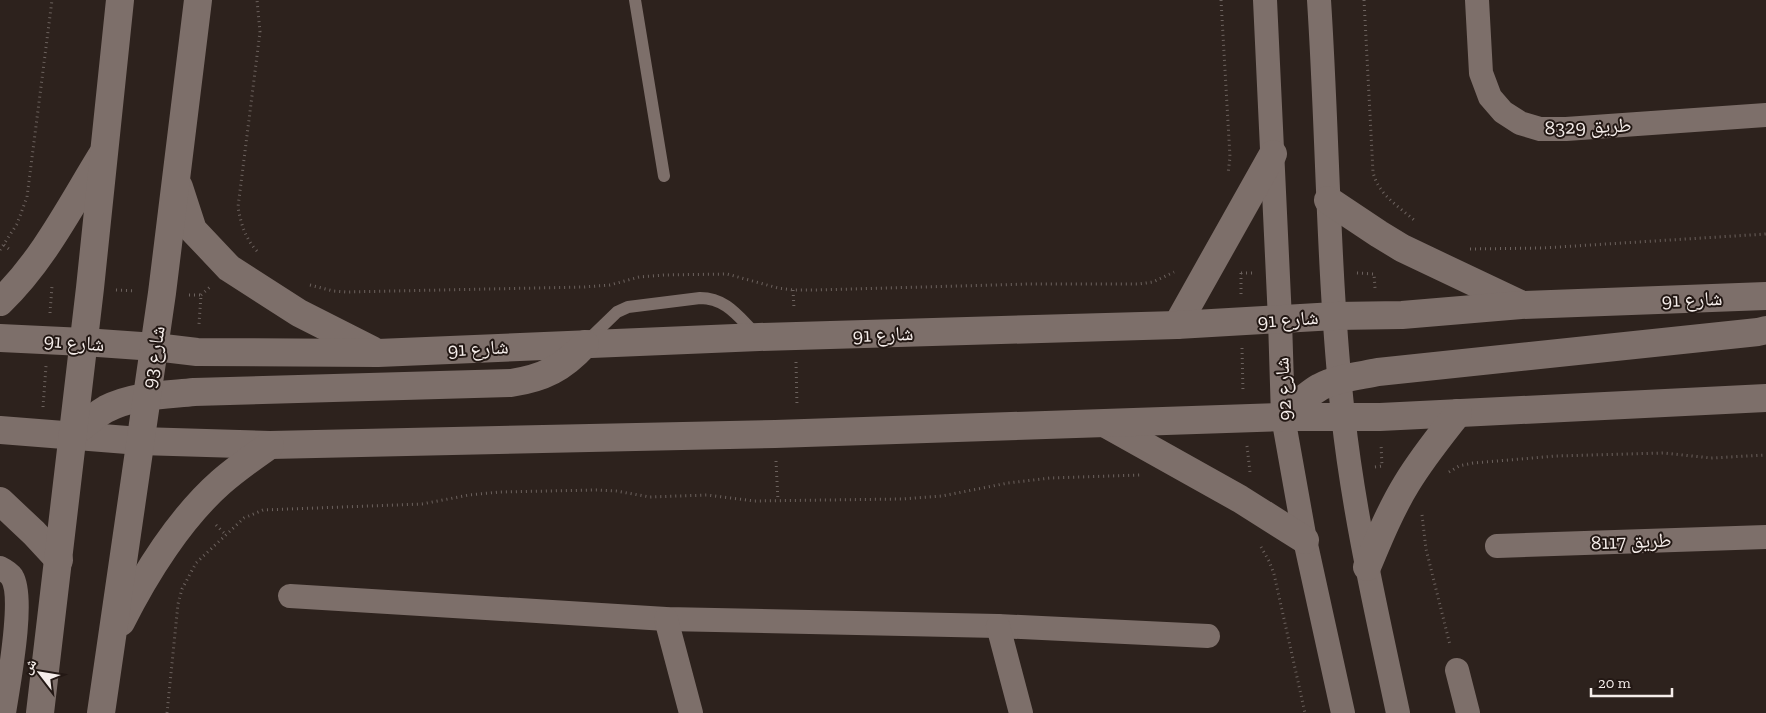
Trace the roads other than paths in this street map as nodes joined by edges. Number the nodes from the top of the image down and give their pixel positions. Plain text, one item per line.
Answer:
1 (120, 0) edge
2 (198, 0) edge
3 (634, 0) edge
4 (1265, 0) edge
5 (1319, 0) edge
6 (1477, 0) edge
7 (1766, 115) edge
8 (105, 150) junction
9 (1273, 154) junction
10 (664, 176) dead end
11 (177, 180) junction
12 (1328, 200) junction
13 (1766, 296) edge
14 (0, 302) edge
15 (1521, 305) junction
16 (1335, 316) junction
17 (1280, 320) junction
18 (1177, 325) junction
19 (1766, 330) edge
20 (759, 337) junction
21 (0, 338) edge
22 (84, 342) junction
23 (584, 344) junction
24 (155, 347) junction
25 (378, 353) junction
26 (1340, 380) junction
27 (146, 397) junction
28 (1766, 398) edge
29 (1458, 413) junction
30 (1343, 416) junction
31 (1282, 417) junction
32 (1105, 423) junction
33 (0, 430) edge
34 (72, 435) junction
35 (140, 441) junction
36 (270, 444) junction
37 (0, 501) edge
38 (1766, 537) edge
39 (1305, 540) junction
40 (1497, 546) dead end
41 (59, 560) junction
42 (1366, 567) junction
43 (0, 568) edge
44 (290, 596) dead end
45 (666, 619) junction
46 (998, 626) junction
47 (1208, 636) dead end
48 (111, 644) junction
49 (1457, 670) road end
50 (4, 713) edge
51 (40, 713) edge
52 (101, 713) edge
53 (690, 713) edge
54 (1021, 713) edge
55 (1343, 713) edge
56 (1398, 713) edge
57 (1468, 713) edge

1 - 8 street
2 - 11 street, شارع 93
3 - 10 lane
4 - 9 street, شارع 92
5 - 12 street
6 - 7 street, طريق 8329
8 - 14 street
8 - 22 street
9 - 17 street, شارع 92
9 - 18 street
11 - 24 street, شارع 93
11 - 25 street
12 - 15 street
12 - 16 street
13 - 15 street, شارع 91
15 - 16 street, شارع 91
16 - 17 street, شارع 91
16 - 26 street
17 - 18 street, شارع 91
17 - 31 street, شارع 92
18 - 20 street, شارع 91
19 - 26 street
20 - 23 street, شارع 91
20 - 23 lane
21 - 22 street, شارع 91
22 - 24 street, شارع 91
22 - 34 street
23 - 25 street, شارع 91
23 - 27 street
24 - 25 street, شارع 91
24 - 27 street, شارع 93
26 - 30 street
26 - 31 street
27 - 34 street
27 - 35 street, شارع 93
28 - 29 street
29 - 30 street
29 - 42 street
30 - 31 street
30 - 42 street
31 - 32 street
31 - 39 street, شارع 92
32 - 36 street
32 - 39 street
33 - 34 street
34 - 35 street
34 - 41 street
35 - 36 street
35 - 48 street, شارع 93
36 - 48 street
37 - 41 street
38 - 40 street, طريق 8117
39 - 55 street, شارع 92
41 - 51 street
42 - 56 street
43 - 50 street
44 - 45 street
45 - 46 street
45 - 53 street
46 - 47 street
46 - 54 street
48 - 52 street, شارع 93
49 - 57 street

